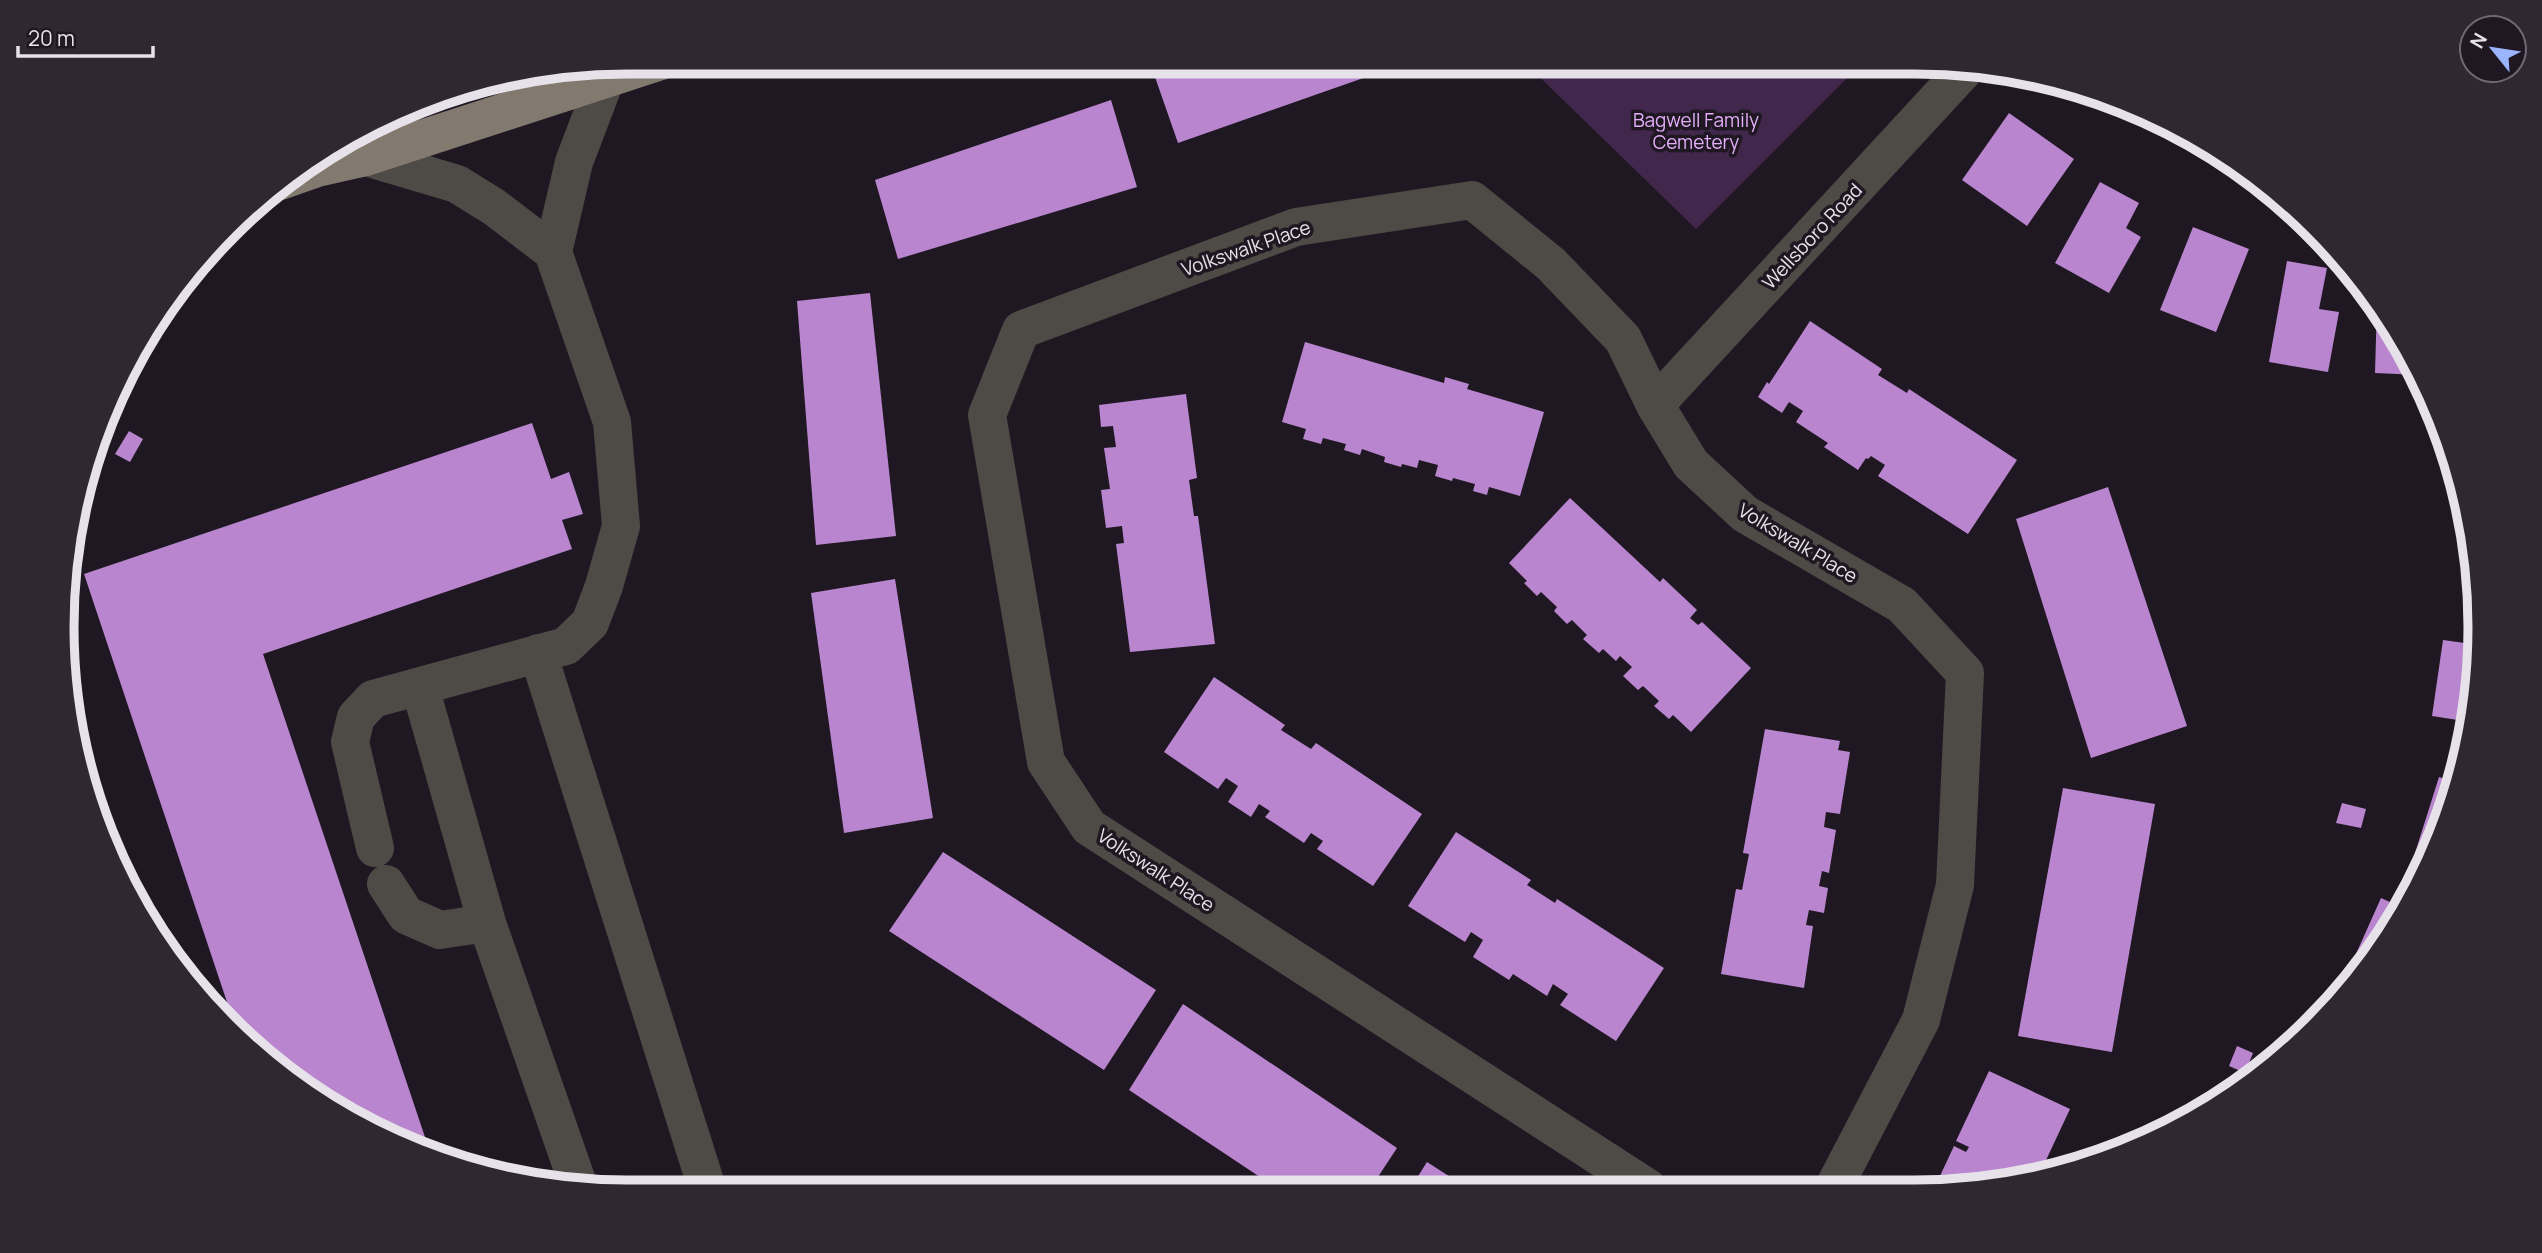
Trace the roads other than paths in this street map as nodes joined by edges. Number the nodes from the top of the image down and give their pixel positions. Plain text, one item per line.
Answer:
1 (619, 74) edge
2 (1959, 76) edge
3 (607, 78) junction
4 (366, 157) junction
5 (318, 168) edge
6 (553, 252) junction
7 (1655, 405) junction
8 (538, 653) junction
9 (420, 687) junction
10 (375, 848) dead end
11 (386, 884) dead end
12 (487, 923) junction
13 (575, 1177) edge
14 (705, 1180) edge
15 (1636, 1180) edge
16 (1838, 1180) edge

1 - 3 main road
2 - 7 street, Wellsboro Road
3 - 4 main road
3 - 6 street
4 - 5 main road
4 - 6 street
6 - 8 street
7 - 15 street, Volkswalk Place
7 - 16 street, Volkswalk Place
8 - 9 street
8 - 14 street
9 - 10 street
9 - 12 street
11 - 12 street
12 - 13 street

